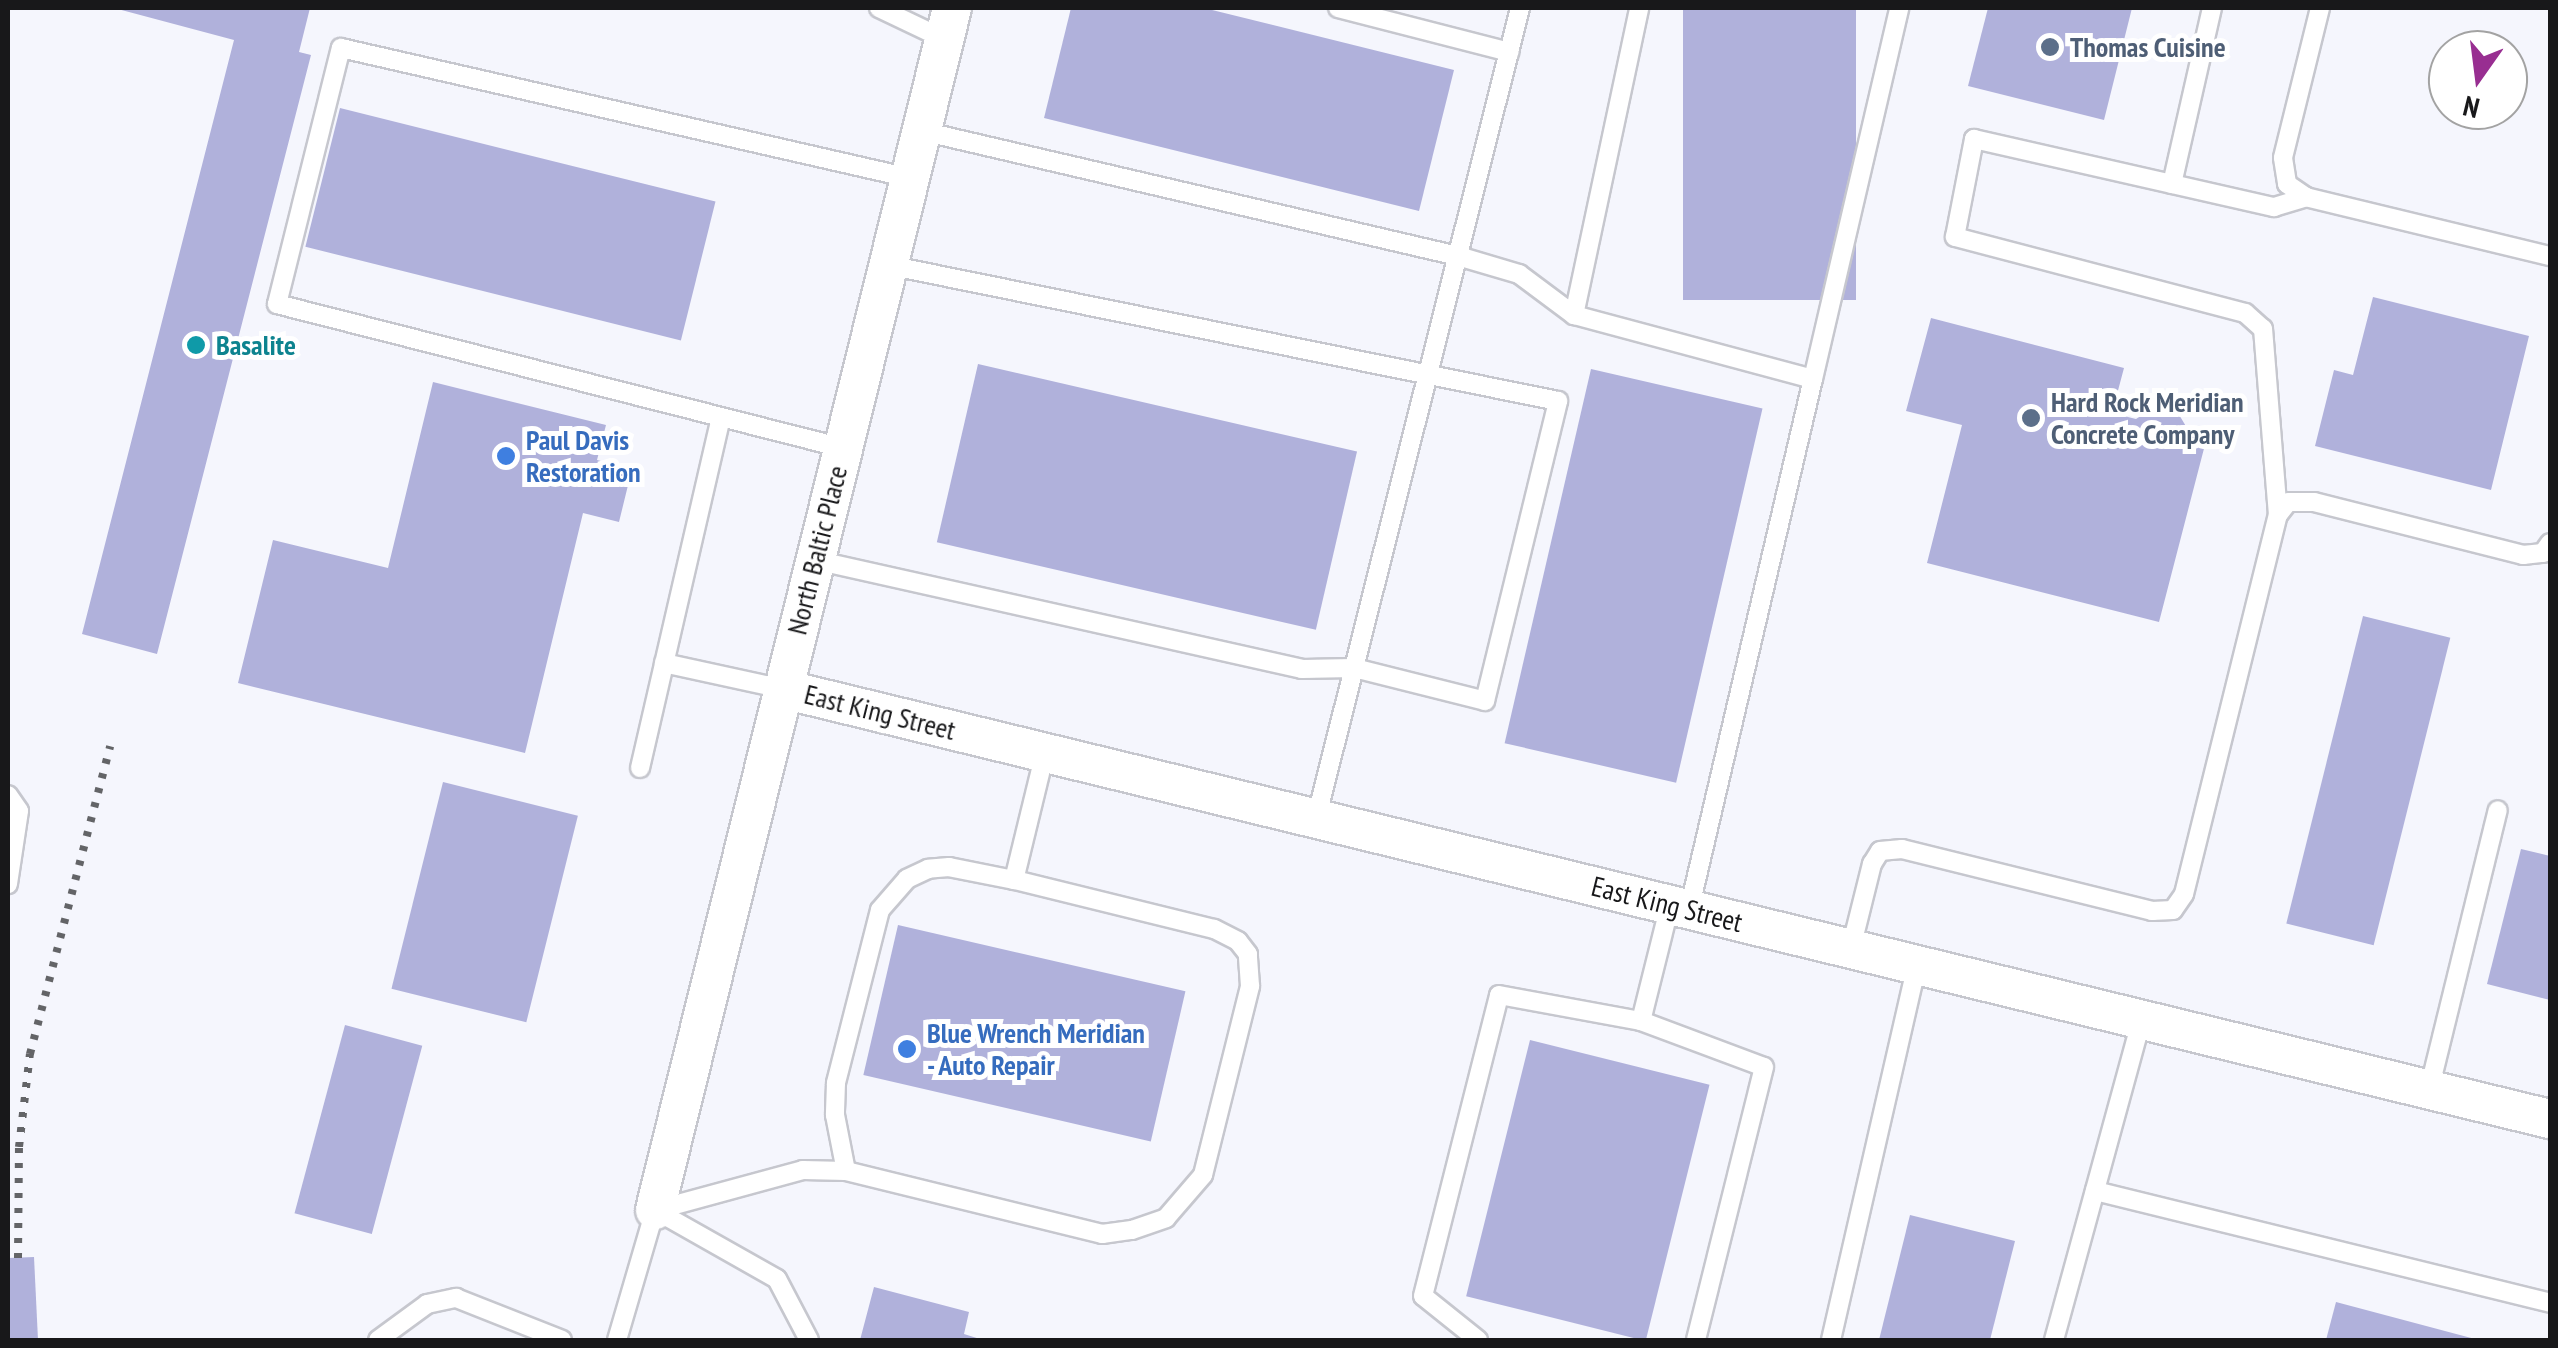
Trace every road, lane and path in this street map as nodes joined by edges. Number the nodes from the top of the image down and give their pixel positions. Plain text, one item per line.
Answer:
1 (879, 8) edge
2 (1338, 8) edge
3 (1520, 8) edge
4 (1639, 8) edge
5 (1899, 8) edge
6 (2212, 8) edge
7 (2320, 8) edge
8 (948, 23) edge
9 (1509, 52) junction
10 (922, 131) junction
11 (910, 178) junction
12 (2172, 184) junction
13 (2306, 197) junction
14 (1458, 256) junction
15 (2550, 256) edge
16 (888, 265) junction
17 (1574, 315) junction
18 (1428, 372) junction
19 (1813, 379) junction
20 (721, 417) junction
21 (843, 448) junction
22 (2278, 514) junction
23 (2550, 543) edge
24 (815, 560) junction
25 (664, 662) junction
26 (1354, 668) junction
27 (783, 689) junction
28 (1046, 753) junction
29 (640, 768) dead end
30 (8, 795) edge
31 (2498, 810) dead end
32 (1316, 818) junction
33 (1014, 880) junction
34 (8, 884) edge
35 (1679, 907) junction
36 (1851, 948) junction
37 (1917, 965) junction
38 (2142, 1020) junction
39 (1640, 1021) junction
40 (2429, 1090) junction
41 (2550, 1119) edge
42 (846, 1172) junction
43 (2095, 1190) junction
44 (655, 1210) junction
45 (2550, 1304) edge
46 (378, 1340) edge
47 (562, 1340) edge
48 (617, 1340) edge
49 (809, 1340) edge
50 (1478, 1340) edge
51 (1696, 1340) edge
52 (1831, 1340) edge
53 (2054, 1340) edge

1 - 8 lane
2 - 9 lane
3 - 9 lane
4 - 17 lane
5 - 19 lane
6 - 12 lane
7 - 13 lane
8 - 10 street, North Baltic Place
9 - 14 lane
10 - 11 street, North Baltic Place
10 - 14 lane
11 - 16 street, North Baltic Place
11 - 20 lane
12 - 13 lane
12 - 22 lane
13 - 15 lane
14 - 17 lane
14 - 18 lane
16 - 18 lane
16 - 21 street, North Baltic Place
17 - 19 lane
18 - 26 lane
18 - 26 lane
19 - 35 lane
20 - 21 lane
20 - 25 lane
21 - 24 street, North Baltic Place
22 - 23 lane
22 - 36 lane
24 - 26 lane
24 - 27 street, North Baltic Place
25 - 27 lane
25 - 29 lane
26 - 32 lane
27 - 28 street, East King Street
27 - 44 street, North Baltic Place
28 - 32 street, East King Street
28 - 33 lane
30 - 34 lane
31 - 40 lane
32 - 35 street, East King Street
33 - 42 lane
33 - 42 lane
35 - 36 street, East King Street
35 - 39 lane
36 - 37 street, East King Street
37 - 38 street, East King Street
37 - 52 lane
38 - 40 street, East King Street
38 - 43 lane
39 - 50 lane
39 - 51 lane
40 - 41 street, East King Street
42 - 44 lane
43 - 45 lane
43 - 53 lane
44 - 48 lane
44 - 49 lane
46 - 47 lane

